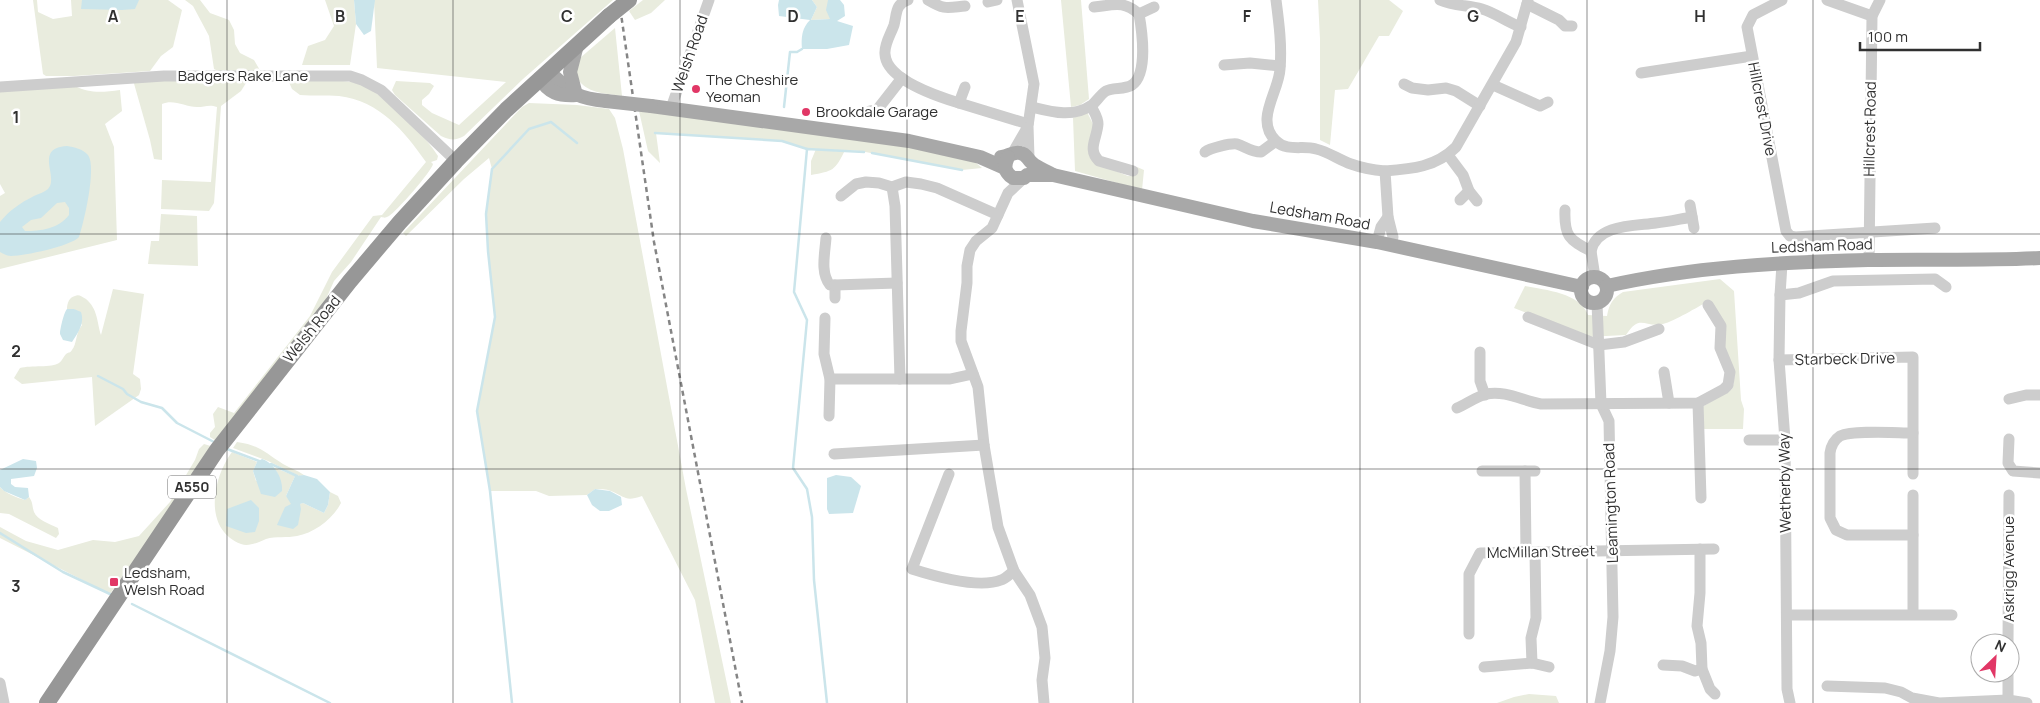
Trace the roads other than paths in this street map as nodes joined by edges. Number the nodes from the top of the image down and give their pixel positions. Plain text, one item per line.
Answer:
1 (629, 0) edge
2 (709, 0) edge
3 (928, 0) edge
4 (1017, 0) edge
5 (1276, 0) edge
6 (1440, 0) edge
7 (1782, 0) edge
8 (1828, 0) edge
9 (1880, 0) edge
10 (899, 2) edge
11 (1528, 2) edge
12 (965, 6) dead end
13 (1093, 7) edge
14 (1154, 7) dead end
15 (1139, 14) junction
16 (1872, 16) junction
17 (1521, 27) junction
18 (1567, 28) dead end
19 (577, 45) junction
20 (1752, 56) junction
21 (1222, 65) dead end
22 (1280, 66) junction
23 (1641, 73) dead end
24 (544, 74) junction
25 (902, 78) junction
26 (1492, 85) junction
27 (0, 87) edge
28 (965, 87) dead end
29 (1408, 90) dead end
30 (523, 94) junction
31 (558, 95) junction
32 (576, 95) junction
33 (1548, 102) dead end
34 (959, 104) junction
35 (1092, 106) junction
36 (1480, 106) junction
37 (1032, 107) junction
38 (671, 108) junction
39 (876, 113) dead end
40 (1028, 125) junction
41 (1276, 141) junction
42 (1209, 146) dead end
43 (1448, 155) junction
44 (456, 161) junction
45 (1008, 163) junction
46 (1028, 168) junction
47 (1133, 171) dead end
48 (1385, 171) junction
49 (892, 187) junction
50 (1470, 191) junction
51 (1008, 193) junction
52 (841, 196) dead end
53 (1460, 200) dead end
54 (1477, 201) dead end
55 (1565, 210) dead end
56 (998, 216) junction
57 (1388, 216) junction
58 (1692, 217) dead end
59 (1935, 228) dead end
60 (1868, 232) junction
61 (1790, 236) joint
62 (826, 238) dead end
63 (1377, 242) junction
64 (1391, 245) junction
65 (1591, 251) junction
66 (2040, 258) edge
67 (1869, 260) junction
68 (1782, 264) junction
69 (1594, 277) junction
70 (897, 283) junction
71 (835, 285) junction
72 (1607, 286) junction
73 (1582, 287) junction
74 (1946, 287) dead end
75 (1780, 296) junction
76 (835, 298) dead end
77 (1597, 303) junction
78 (1708, 305) dead end
79 (1528, 317) dead end
80 (825, 318) dead end
81 (1659, 330) dead end
82 (1599, 344) junction
83 (1480, 352) dead end
84 (1779, 360) junction
85 (1664, 372) dead end
86 (973, 374) junction
87 (830, 379) junction
88 (900, 379) junction
89 (1485, 394) junction
90 (2040, 395) edge
91 (2009, 399) dead end
92 (1668, 403) junction
93 (1698, 403) junction
94 (1600, 404) junction
95 (1457, 408) dead end
96 (829, 416) dead end
97 (1913, 433) junction
98 (2008, 439) dead end
99 (1749, 440) dead end
100 (1786, 440) junction
101 (984, 445) junction
102 (834, 454) dead end
103 (1482, 472) dead end
104 (2040, 473) edge
105 (949, 474) dead end
106 (1913, 474) dead end
107 (1913, 495) dead end
108 (2009, 495) dead end
109 (1701, 498) dead end
110 (1912, 535) junction
111 (1700, 549) junction
112 (1714, 549) dead end
113 (1612, 551) junction
114 (1530, 552) junction
115 (1014, 571) junction
116 (1913, 614) junction
117 (1787, 615) junction
118 (1952, 615) dead end
119 (2008, 633) edge
120 (1469, 634) dead end
121 (1532, 663) junction
122 (1663, 665) dead end
123 (1484, 667) dead end
124 (1549, 667) dead end
125 (1702, 669) junction
126 (0, 683) edge
127 (2008, 683) edge
128 (1827, 686) dead end
129 (1715, 694) dead end
130 (1911, 700) edge
131 (2008, 700) junction
132 (4, 703) edge
133 (47, 703) edge
134 (1044, 703) edge
135 (1600, 703) edge
136 (1790, 703) edge
137 (2027, 703) edge

1 - 19 highway, Welsh Road / A550, bridge
2 - 38 street, Welsh Road
3 - 12 street
4 - 37 street
5 - 22 street
6 - 17 street
7 - 20 street, Hillcrest Drive
8 - 16 street
9 - 16 street, Hillcrest Road
10 - 25 street
11 - 17 street
11 - 18 street
13 - 15 street
14 - 15 street
15 - 35 street
16 - 60 street, Hillcrest Road
17 - 26 street
19 - 24 highway, Welsh Road / A550
19 - 32 main road
20 - 23 street
20 - 61 street, Hillcrest Drive
21 - 22 street
22 - 41 street
24 - 30 highway, Welsh Road / A550
24 - 31 main road
24 - 32 main road, Ledsham Road
25 - 34 street
25 - 39 street
26 - 33 street
26 - 36 street
27 - 44 street, Badgers Rake Lane
28 - 34 street
29 - 36 street
30 - 31 main road, Ledsham Road
30 - 44 highway, Welsh Road / A550
31 - 32 main road, Ledsham Road
32 - 38 main road, Ledsham Road, bridge
34 - 40 street
35 - 37 street
35 - 47 street
36 - 43 street
37 - 40 street
38 - 45 main road, Ledsham Road
40 - 45 street
40 - 46 street
41 - 42 street
41 - 48 street
43 - 48 street
43 - 50 street
44 - 133 highway, Welsh Road / A550
45 - 46 main road, Ledsham Road
45 - 46 main road, Ledsham Road
45 - 51 street
46 - 51 street
46 - 63 main road, Ledsham Road
48 - 57 street
49 - 52 street
49 - 56 street
49 - 70 street
50 - 53 street
50 - 54 street
51 - 56 street
55 - 65 street
56 - 86 street
57 - 63 street
57 - 64 street
58 - 65 street
59 - 60 street, Ledsham Road
60 - 61 street, Ledsham Road
60 - 67 street, Hillcrest Road
62 - 71 street
63 - 64 main road, Ledsham Road
64 - 73 main road, Ledsham Road
65 - 69 street
66 - 67 main road, Ledsham Road
67 - 68 main road, Ledsham Road
68 - 72 main road, Ledsham Road
68 - 75 street, Wetherby Way
69 - 72 main road
69 - 73 main road
70 - 71 street
70 - 88 street
71 - 76 street
72 - 77 main road
73 - 77 main road
74 - 75 street
75 - 84 street, Wetherby Way
77 - 82 street, Leamington Road
78 - 93 street
79 - 82 street
80 - 87 street
81 - 82 street
82 - 94 street, Leamington Road
83 - 89 street
84 - 97 street, Starbeck Drive
84 - 100 street, Wetherby Way
85 - 92 street
86 - 88 street
86 - 101 street
87 - 88 street
87 - 96 street
89 - 94 street
89 - 95 street
90 - 91 street
92 - 93 street
92 - 94 street
93 - 109 street
94 - 113 street, Leamington Road
97 - 106 street, Starbeck Drive
97 - 110 street
98 - 104 street
99 - 100 street
100 - 117 street, Wetherby Way
101 - 102 street
101 - 115 street
103 - 114 street
105 - 115 street
107 - 110 street
108 - 119 street, Askrigg Avenue
110 - 116 street
111 - 112 street, McMillan Street
111 - 113 street, McMillan Street
111 - 125 street
113 - 114 street, McMillan Street
113 - 135 street, Leamington Road
114 - 120 street, McMillan Street
114 - 121 street
115 - 134 street
116 - 117 street
116 - 118 street
117 - 136 street, Wetherby Way
121 - 123 street
121 - 124 street
122 - 125 street
125 - 129 street
126 - 132 street
127 - 131 street
128 - 130 street
130 - 131 street
131 - 137 street

